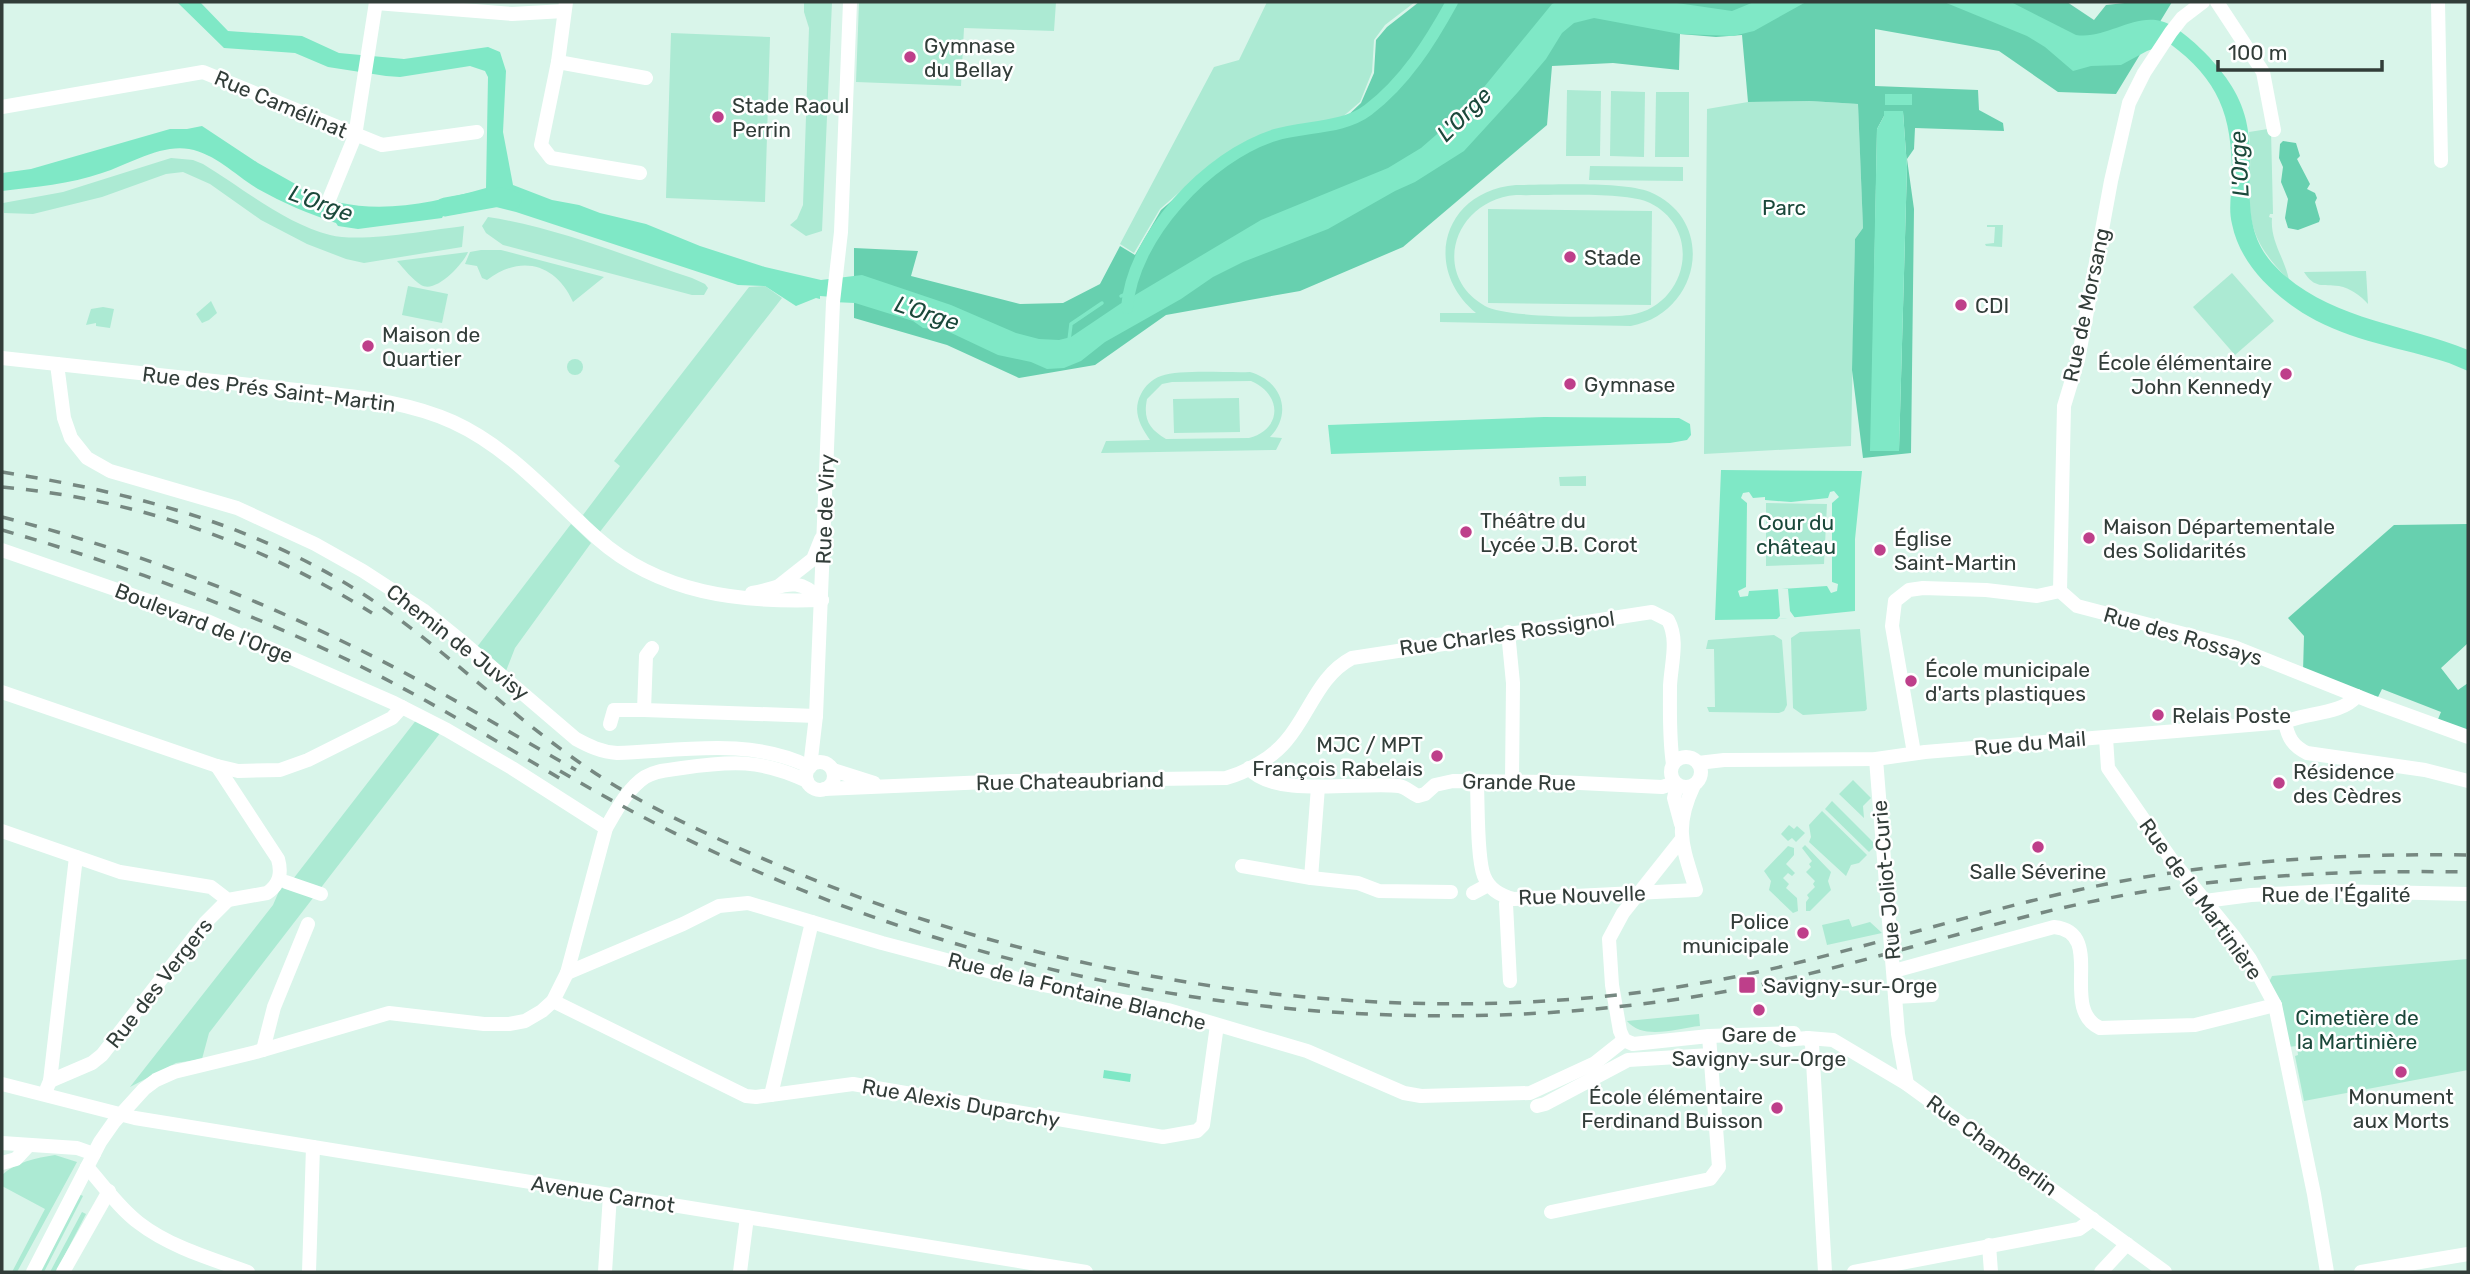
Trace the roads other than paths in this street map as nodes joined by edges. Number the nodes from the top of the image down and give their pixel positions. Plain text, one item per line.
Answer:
1 (376, 2) edge
2 (841, 2) edge
3 (850, 2) edge
4 (2203, 2) edge
5 (2217, 2) edge
6 (2438, 2) edge
7 (565, 6) edge
8 (558, 62) junction
9 (646, 78) dead end
10 (2, 107) edge
11 (2274, 130) dead end
12 (477, 132) dead end
13 (355, 136) junction
14 (2441, 161) dead end
15 (640, 173) dead end
16 (330, 197) dead end
17 (835, 272) junction
18 (2, 358) edge
19 (57, 364) junction
20 (825, 531) junction
21 (2, 550) edge
22 (778, 586) junction
23 (2060, 591) junction
24 (730, 598) junction
25 (822, 600) junction
26 (1508, 632) junction
27 (652, 648) dead end
28 (2, 692) edge
29 (2357, 696) junction
30 (402, 707) junction
31 (644, 710) junction
32 (816, 716) junction
33 (2285, 722) junction
34 (610, 724) dead end
35 (2468, 737) edge
36 (2106, 738) junction
37 (1914, 753) junction
38 (1876, 759) junction
39 (1698, 762) junction
40 (1673, 764) junction
41 (217, 766) junction
42 (830, 767) junction
43 (1249, 768) junction
44 (809, 774) junction
45 (1512, 781) junction
46 (2468, 781) edge
47 (1676, 784) junction
48 (890, 785) junction
49 (1694, 785) junction
50 (1477, 786) dead end
51 (1318, 787) junction
52 (824, 789) junction
53 (1681, 824) junction
54 (606, 828) junction
55 (2, 831) edge
56 (1681, 840) junction
57 (76, 857) junction
58 (1242, 866) dead end
59 (1311, 878) junction
60 (281, 884) junction
61 (1488, 884) junction
62 (1696, 890) joint
63 (1451, 892) dead end
64 (1473, 892) dead end
65 (1640, 892) junction
66 (321, 894) dead end
67 (2468, 894) edge
68 (1508, 898) junction
69 (228, 900) junction
70 (2205, 901) junction
71 (812, 922) junction
72 (308, 924) dead end
73 (1894, 971) junction
74 (567, 973) junction
75 (1510, 981) dead end
76 (1932, 995) dead end
77 (1895, 997) junction
78 (553, 1001) junction
79 (2275, 1005) junction
80 (1217, 1025) junction
81 (1765, 1035) junction
82 (1709, 1036) junction
83 (1624, 1040) junction
84 (1804, 1042) junction
85 (263, 1050) junction
86 (1710, 1055) junction
87 (50, 1081) junction
88 (2, 1084) edge
89 (1907, 1084) junction
90 (44, 1095) junction
91 (771, 1095) junction
92 (1537, 1106) dead end
93 (121, 1115) junction
94 (2, 1143) edge
95 (29, 1146) junction
96 (313, 1147) junction
97 (90, 1161) junction
98 (3, 1163) edge
99 (109, 1191) junction
100 (610, 1195) junction
101 (1551, 1212) dead end
102 (747, 1217) junction
103 (2093, 1219) junction
104 (2127, 1244) junction
105 (1989, 1245) junction
106 (2468, 1254) edge
107 (990, 1256) junction
108 (219, 1267) edge
109 (1893, 1268) edge
110 (33, 1272) edge
111 (63, 1272) edge
112 (248, 1272) edge
113 (309, 1272) edge
114 (606, 1272) edge
115 (740, 1272) edge
116 (987, 1272) edge
117 (1086, 1272) edge
118 (1825, 1272) edge
119 (1854, 1272) edge
120 (1991, 1272) edge
121 (2101, 1272) edge
122 (2165, 1272) edge
123 (2327, 1272) edge
124 (2361, 1272) edge

1 - 7 street
1 - 13 street
2 - 17 street
3 - 17 street
4 - 23 street, Rue de Morsang
5 - 11 street
6 - 14 street
7 - 8 street
8 - 9 street
8 - 15 street
10 - 13 street, Rue Camélinat
12 - 13 street, Rue Camélinat
13 - 16 street
17 - 20 street, Rue de Viry
18 - 19 street, Rue des Prés Saint-Martin
19 - 24 street, Rue des Prés Saint-Martin
19 - 44 street, Chemin de Juvisy
20 - 22 street, Rue des Prés Saint-Martin
20 - 25 street, Rue de Viry
21 - 30 street, Boulevard de l'Orge
22 - 24 street, Rue des Prés Saint-Martin
22 - 25 street, Rue des Prés Saint-Martin
23 - 29 street, Rue des Rossays
23 - 37 street
24 - 25 street, Rue des Prés Saint-Martin
25 - 32 street, Rue de Viry
26 - 40 street, Rue Charles Rossignol
26 - 43 street, Rue Charles Rossignol
26 - 45 street
27 - 31 street
28 - 41 street
29 - 33 street, Rue du Mail
29 - 35 street, Rue des Rossays
30 - 41 street
30 - 54 street, Boulevard de l'Orge
31 - 32 street
31 - 34 street
32 - 42 street, Rue de Viry
32 - 44 street, Rue de Viry
33 - 36 street, Rue du Mail
33 - 46 street
36 - 37 street, Rue du Mail
36 - 70 street, Rue de la Martinière
37 - 38 street, Rue du Mail
38 - 39 street, Rue du Mail
38 - 73 street, Rue Joliot-Curie
39 - 40 street
39 - 49 street, Rue Charles Rossignol
40 - 47 street, Rue Charles Rossignol
41 - 60 street
42 - 44 street
42 - 48 street, Rue Chateaubriand
42 - 52 street
43 - 48 street, Rue Chateaubriand
43 - 51 street, Grande Rue
44 - 52 street
44 - 54 street
45 - 47 street, Grande Rue
45 - 51 street, Grande Rue
47 - 49 street
47 - 53 street, Rue Charles Rossignol
48 - 52 street, Rue Chateaubriand
49 - 53 street, Rue Charles Rossignol
50 - 61 street, Rue Nouvelle
51 - 59 street
53 - 56 street, Rue Charles Rossignol
54 - 74 street
55 - 57 street
56 - 62 street, Rue Charles Rossignol
56 - 65 street
57 - 69 street
57 - 87 street
58 - 59 street
59 - 63 street
60 - 66 street
60 - 69 street
61 - 64 street
61 - 68 street, Rue Nouvelle
62 - 65 street, Rue Nouvelle
65 - 68 street, Rue Nouvelle
65 - 83 street
67 - 70 street, Rue de l'Égalité
68 - 75 street
69 - 87 street, Rue des Vergers
70 - 79 street, Rue de la Martinière
71 - 74 street, Rue de la Fontaine Blanche
71 - 80 street, Rue de la Fontaine Blanche
71 - 91 street
72 - 85 street
73 - 77 street, Rue Joliot-Curie
73 - 79 street
74 - 78 street
76 - 77 street
77 - 89 street, Rue Joliot-Curie
78 - 85 street
78 - 91 street, Rue Alexis Duparchy
79 - 123 street, Rue de la Martinière
80 - 83 street, Rue de la Fontaine Blanche
80 - 91 street, Rue Alexis Duparchy
81 - 82 street
81 - 84 street
81 - 84 street
82 - 83 street
82 - 86 street
84 - 89 street, Rue Chamberlin
84 - 118 street
85 - 93 street
86 - 92 street
86 - 101 street
87 - 90 street
88 - 90 street, Avenue Carnot
89 - 103 street, Rue Chamberlin
90 - 93 street, Avenue Carnot
93 - 96 street, Avenue Carnot
93 - 97 street
94 - 95 street
94 - 98 street
95 - 97 street
95 - 98 street
96 - 100 street, Avenue Carnot
96 - 113 street
97 - 99 street
97 - 110 street
99 - 108 street
99 - 111 street
100 - 102 street, Avenue Carnot
100 - 114 street
102 - 107 street, Avenue Carnot
102 - 115 street
103 - 104 street, Rue Chamberlin
103 - 105 street
104 - 121 street
104 - 122 street, Rue Chamberlin
105 - 109 street
105 - 120 street
106 - 124 street
107 - 116 street
107 - 117 street, Avenue Carnot
108 - 112 street
109 - 119 street

